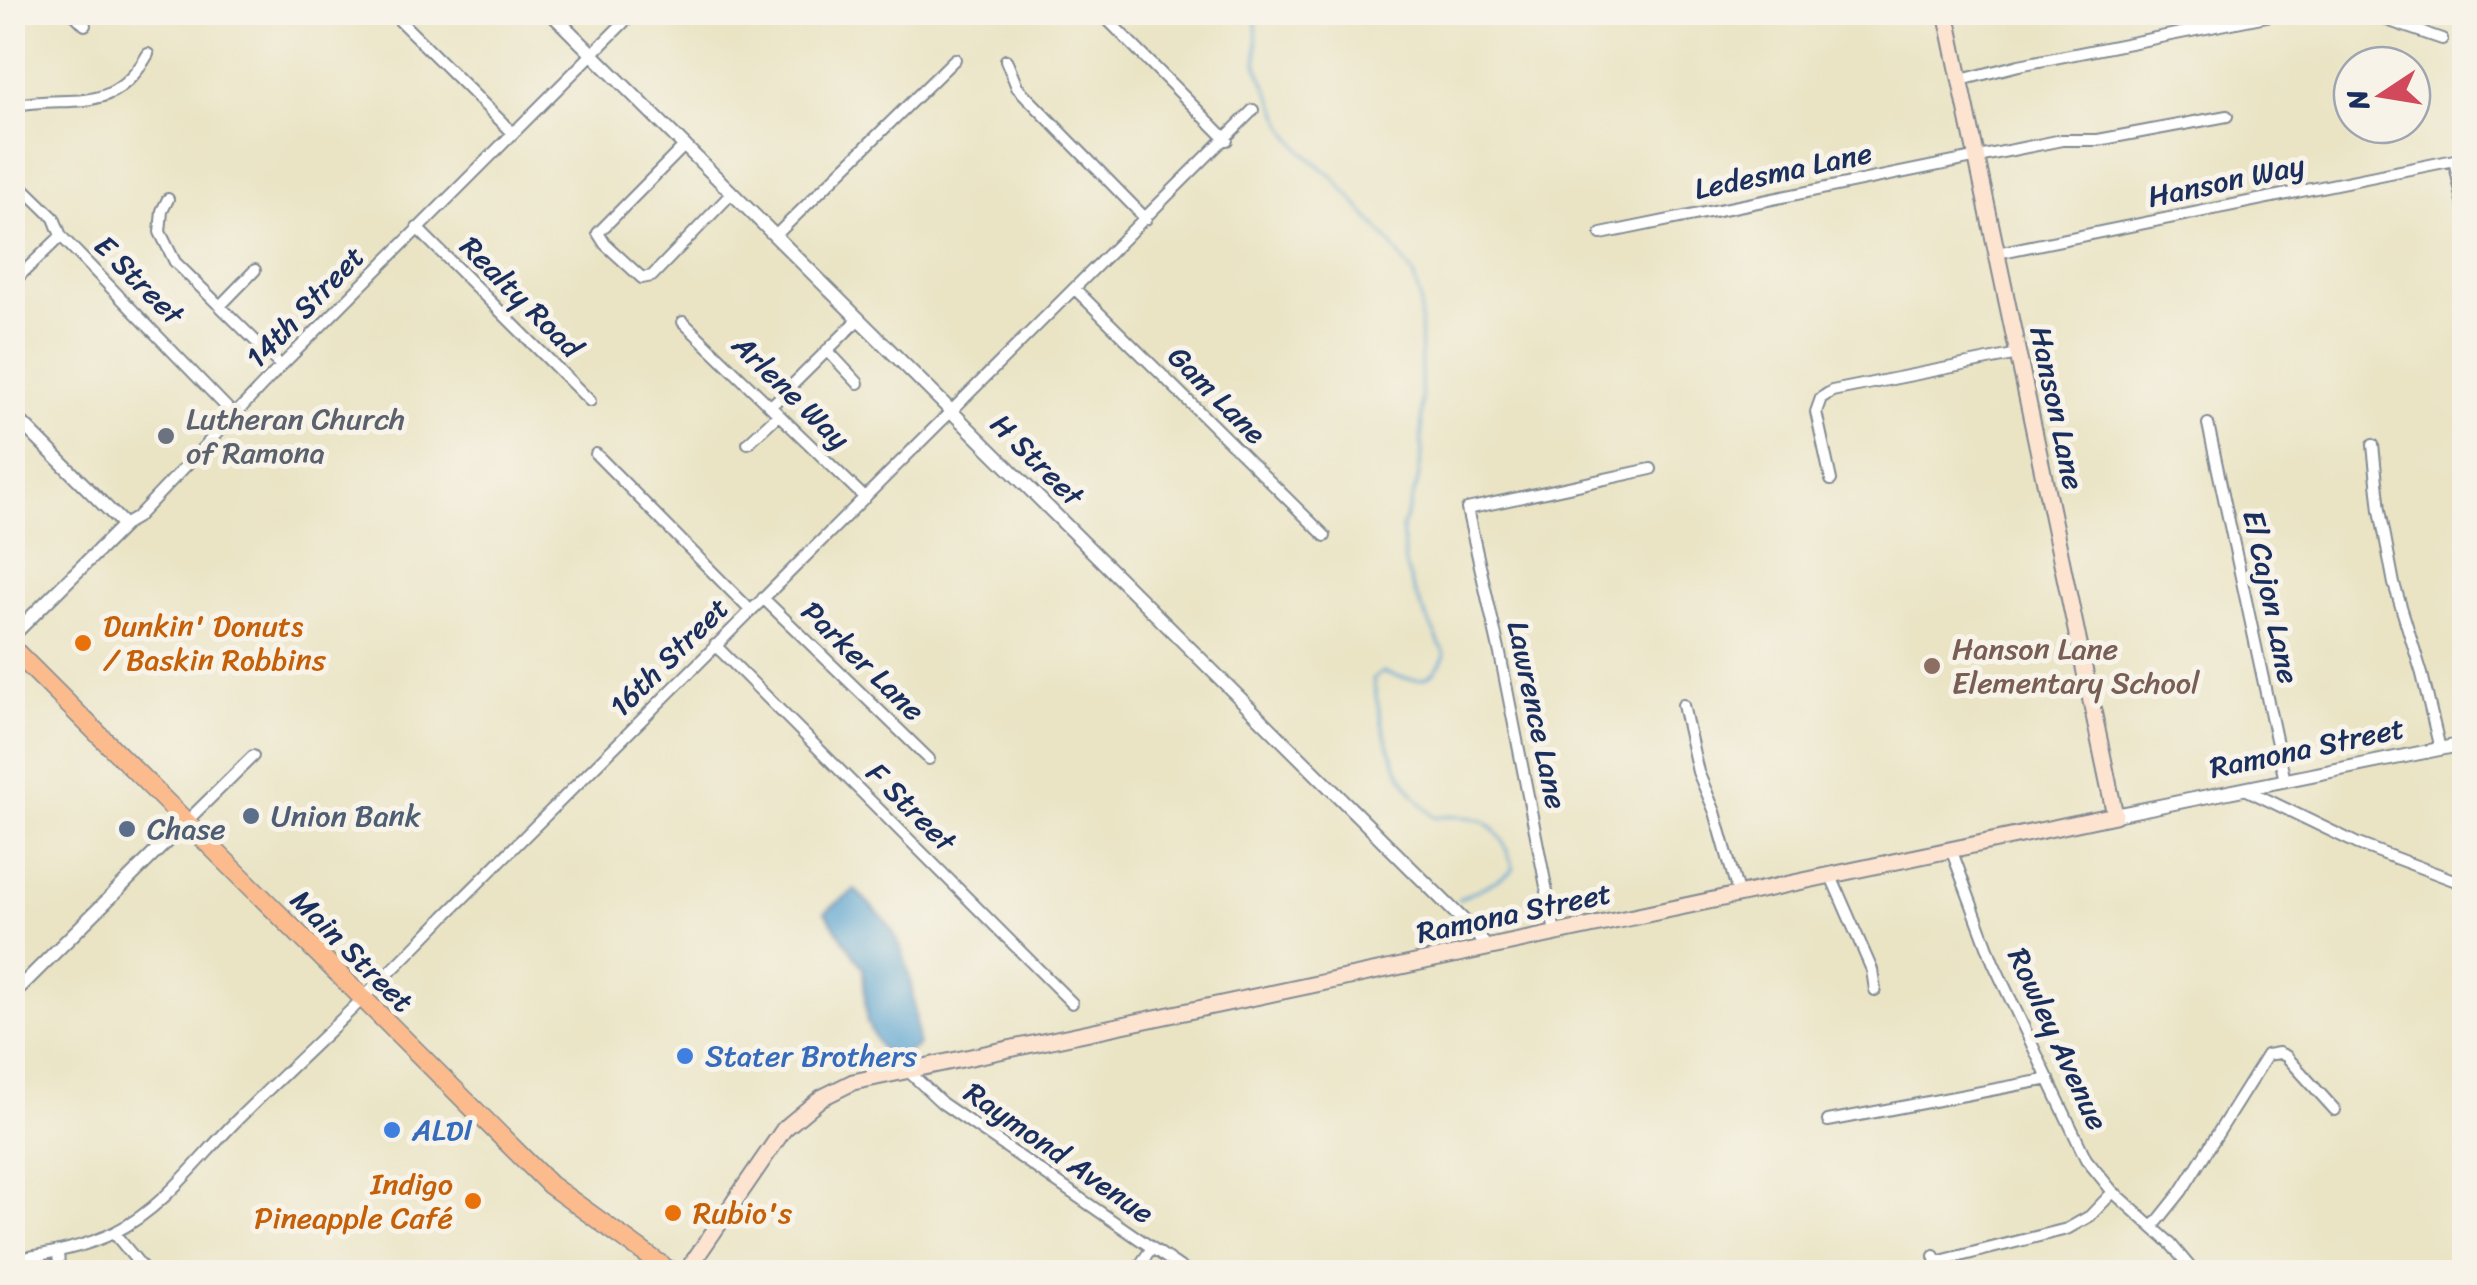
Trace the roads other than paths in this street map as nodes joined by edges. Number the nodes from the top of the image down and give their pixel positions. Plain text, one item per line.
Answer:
1 (72, 12) edge
2 (391, 12) edge
3 (550, 12) edge
4 (634, 12) edge
5 (1100, 12) edge
6 (1946, 12) edge
7 (2287, 12) edge
8 (2363, 12) edge
9 (84, 26) dead end
10 (2442, 39) dead end
11 (148, 54) dead end
12 (592, 54) junction
13 (955, 60) dead end
14 (1006, 60) dead end
15 (1961, 80) junction
16 (12, 106) edge
17 (1253, 110) dead end
18 (2227, 116) dead end
19 (513, 133) junction
20 (1226, 140) junction
21 (684, 146) junction
22 (1976, 156) junction
23 (2459, 159) edge
24 (12, 177) edge
25 (732, 193) junction
26 (168, 199) dead end
27 (2464, 206) edge
28 (1146, 218) junction
29 (417, 228) junction
30 (1600, 234) dead end
31 (61, 236) junction
32 (776, 236) junction
33 (1997, 253) junction
34 (255, 270) dead end
35 (12, 283) edge
36 (1075, 289) junction
37 (220, 306) junction
38 (859, 319) junction
39 (683, 322) dead end
40 (827, 350) junction
41 (2018, 354) junction
42 (281, 366) junction
43 (858, 383) dead end
44 (590, 401) dead end
45 (775, 410) junction
46 (952, 411) junction
47 (12, 414) edge
48 (235, 416) junction
49 (2208, 424) dead end
50 (748, 443) dead end
51 (2373, 444) dead end
52 (596, 454) dead end
53 (1651, 469) dead end
54 (1831, 480) dead end
55 (865, 498) junction
56 (124, 525) junction
57 (1325, 536) dead end
58 (763, 598) junction
59 (751, 610) junction
60 (12, 636) edge
61 (715, 646) junction
62 (12, 648) edge
63 (1683, 705) dead end
64 (2464, 744) edge
65 (2440, 749) junction
66 (253, 756) dead end
67 (928, 759) dead end
68 (2286, 781) junction
69 (2245, 789) junction
70 (2115, 815) junction
71 (185, 823) junction
72 (1951, 849) junction
73 (1830, 874) junction
74 (2464, 884) edge
75 (1738, 893) junction
76 (1554, 932) junction
77 (1486, 948) junction
78 (1874, 990) dead end
79 (12, 995) edge
80 (362, 1000) junction
81 (1072, 1003) dead end
82 (907, 1070) junction
83 (2049, 1079) junction
84 (2335, 1110) dead end
85 (1828, 1121) dead end
86 (2114, 1192) junction
87 (2152, 1228) junction
88 (114, 1233) junction
89 (1152, 1248) junction
90 (58, 1251) junction
91 (1934, 1256) dead end
92 (12, 1260) edge
93 (53, 1272) edge
94 (146, 1272) edge
95 (670, 1272) edge
96 (686, 1272) edge
97 (1135, 1272) edge
98 (1187, 1272) edge
99 (2194, 1272) edge

1 - 9 street
2 - 19 street
3 - 12 street, H Street
4 - 12 street, 14th Street
5 - 20 street
6 - 15 main road, Hanson Lane
7 - 15 street
8 - 10 street
11 - 16 street
12 - 19 street, 14th Street
12 - 21 street, H Street
13 - 32 street
14 - 28 street
15 - 22 main road, Hanson Lane
17 - 20 street, 16th Street
18 - 22 street, Ledesma Lane
19 - 29 street, 14th Street
20 - 28 street, 16th Street
21 - 25 street, H Street
21 - 25 street
22 - 30 street, Ledesma Lane
22 - 33 main road, Hanson Lane
23 - 27 street
23 - 33 street, Hanson Way
24 - 31 street, E Street
25 - 32 street, H Street
26 - 37 street
28 - 36 street, 16th Street
29 - 42 street, 14th Street
29 - 44 street, Realty Road
31 - 35 street
31 - 48 street, E Street
32 - 38 street, H Street
33 - 41 main road, Hanson Lane
34 - 37 street
36 - 46 street, 16th Street
36 - 57 street, Gam Lane
37 - 42 street
38 - 40 street
38 - 46 street, H Street
39 - 45 street, Arlene Way
40 - 43 street
40 - 45 street
41 - 54 street
41 - 70 main road, Hanson Lane
42 - 48 street, 14th Street
45 - 50 street
45 - 55 street, Arlene Way
46 - 55 street, 16th Street
46 - 77 street, H Street
47 - 56 street
48 - 56 street, 14th Street
49 - 68 street, El Cajon Lane
51 - 65 street, Ramona Street
52 - 59 street
53 - 76 street, Lawrence Lane
55 - 58 street, 16th Street
56 - 60 street, 14th Street
58 - 59 street, 16th Street
58 - 67 street, Parker Lane
59 - 61 street, 16th Street
61 - 80 street, 16th Street
61 - 81 street, F Street
62 - 71 main road, Main Street
63 - 75 street
64 - 65 street, Ramona Street
65 - 68 street, Ramona Street
66 - 71 street
68 - 69 street, Ramona Street
69 - 70 street, Ramona Street
69 - 74 street
70 - 72 main road, Ramona Street
71 - 79 street
71 - 80 main road, Main Street
72 - 73 main road, Ramona Street
72 - 83 street, Rowley Avenue
73 - 75 main road, Ramona Street
73 - 78 street
75 - 76 main road, Ramona Street
76 - 77 main road, Ramona Street
77 - 82 main road, Ramona Street
80 - 88 street, 16th Street
80 - 95 main road, Main Street
82 - 89 street, Raymond Avenue
82 - 96 main road, Ramona Street
83 - 85 street
83 - 86 street, Rowley Avenue
84 - 87 street
86 - 87 street, Rowley Avenue
86 - 91 street
87 - 99 street, Rowley Avenue
88 - 90 street
88 - 94 street
89 - 97 street
89 - 98 street, Raymond Avenue
90 - 92 street
90 - 93 street

